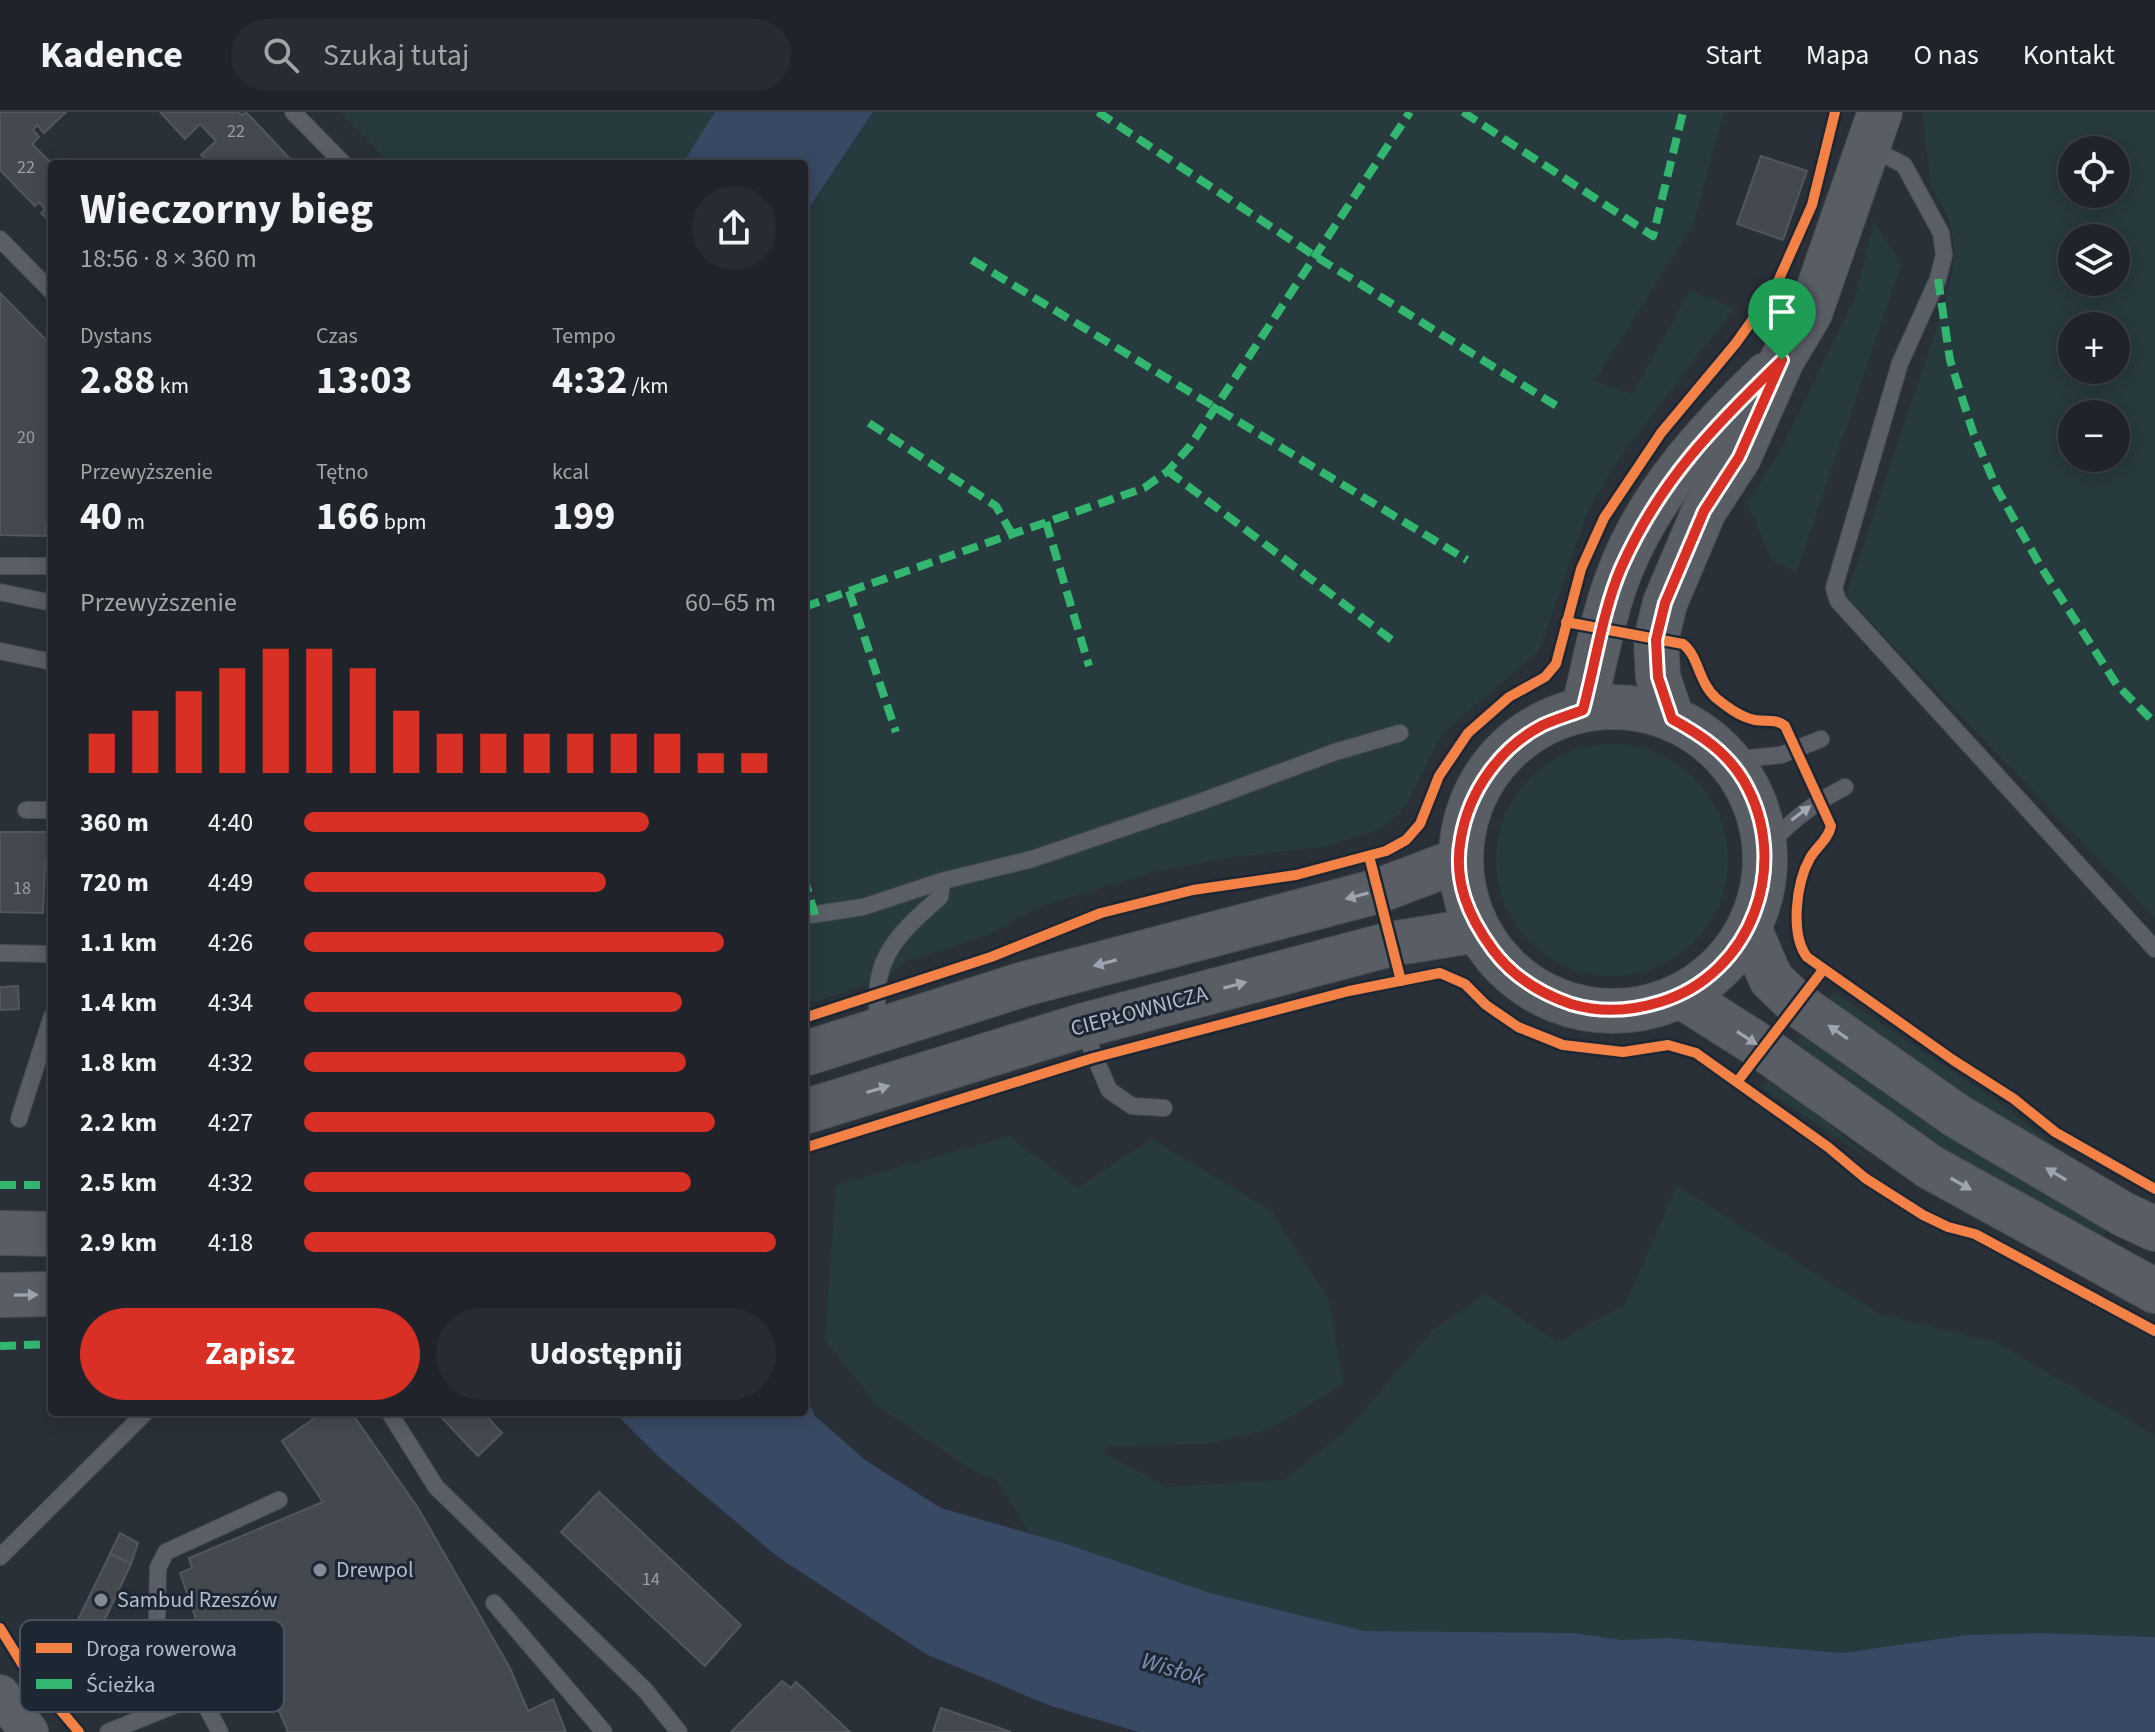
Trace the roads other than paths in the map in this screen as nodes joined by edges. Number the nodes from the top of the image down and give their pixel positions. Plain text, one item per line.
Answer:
1 (293, 112) edge
2 (1875, 130) edge
3 (340, 160) edge
4 (0, 239) edge
5 (48, 288) edge
6 (1782, 360) junction
7 (0, 566) edge
8 (48, 566) edge
9 (0, 592) edge
10 (48, 602) edge
11 (0, 651) edge
12 (48, 661) edge
13 (1583, 710) junction
14 (1672, 719) junction
15 (1400, 733) dead end
16 (1821, 739) dead end
17 (1729, 760) junction
18 (1845, 787) dead end
19 (26, 810) dead end
20 (48, 810) edge
21 (1765, 849) junction
22 (1457, 861) junction
23 (942, 881) junction
24 (808, 915) edge
25 (1749, 928) junction
26 (1478, 930) junction
27 (2155, 949) edge
28 (0, 953) edge
29 (48, 954) edge
30 (1681, 996) junction
31 (1081, 1026) junction
32 (48, 1028) edge
33 (879, 1031) junction
34 (808, 1053) edge
35 (1164, 1108) dead end
36 (808, 1111) edge
37 (19, 1119) dead end
38 (2139, 1221) edge
39 (0, 1233) edge
40 (48, 1234) edge
41 (2155, 1291) edge
42 (48, 1294) edge
43 (0, 1295) edge
44 (142, 1416) edge
45 (392, 1416) edge
46 (279, 1500) dead end
47 (0, 1557) edge
48 (494, 1603) dead end
49 (157, 1620) edge
50 (0, 1694) edge
51 (209, 1712) edge
52 (155, 1713) edge
53 (29, 1732) edge
54 (108, 1732) edge
55 (220, 1732) edge
56 (604, 1732) edge
57 (679, 1732) edge

1 - 3 lane
2 - 6 main road
2 - 27 lane
4 - 5 lane
6 - 13 main road
6 - 14 main road
7 - 8 lane
9 - 10 lane
11 - 12 lane
13 - 14 main road
13 - 22 main road
14 - 17 main road
15 - 23 lane
16 - 17 lane
17 - 21 main road
21 -> 18 lane
19 - 20 lane
21 - 25 main road
22 - 26 main road
22 -> 33 main road
23 - 24 lane
23 - 33 lane
25 - 30 main road
38 -> 25 main road
26 - 30 main road
31 -> 26 main road, CIEPŁOWNICZA
28 - 29 lane
30 -> 41 main road
31 - 35 lane
36 -> 31 main road, CIEPŁOWNICZA
32 - 37 lane
33 - 34 main road
39 - 40 main road
43 -> 42 main road
44 - 47 lane
45 - 57 lane
46 - 49 lane
48 - 56 lane
50 - 53 street
51 - 55 lane
52 - 54 lane

